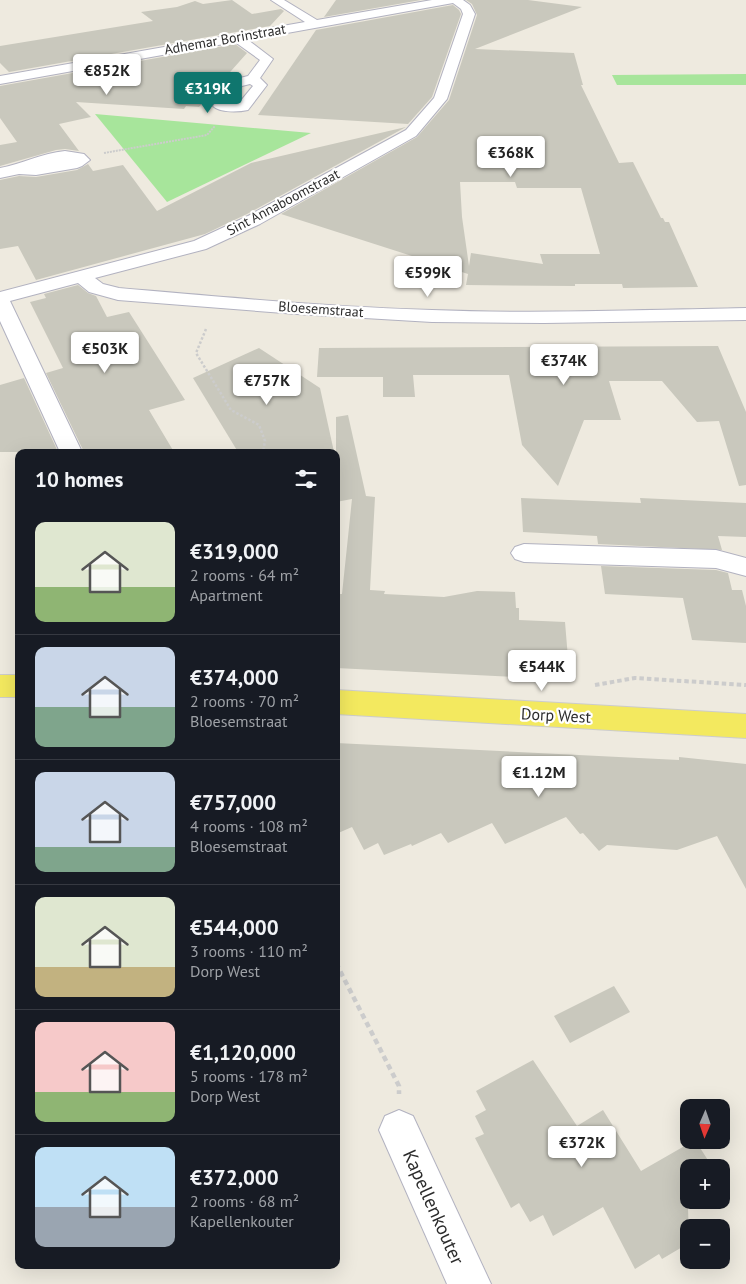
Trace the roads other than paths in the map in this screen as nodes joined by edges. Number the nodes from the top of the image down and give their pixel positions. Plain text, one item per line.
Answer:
1 (276, 0) edge
2 (451, 0) edge
3 (456, 0) edge
4 (314, 24) junction
5 (236, 37) junction
6 (253, 79) junction
7 (0, 80) edge
8 (76, 155) road end
9 (0, 173) edge
10 (81, 276) junction
11 (0, 299) edge
12 (746, 314) edge
13 (70, 449) edge
14 (524, 553) dead end
15 (746, 567) edge
16 (0, 686) edge
17 (15, 686) edge
18 (340, 702) edge
19 (746, 726) edge
20 (399, 1130) road end
21 (469, 1284) edge

1 - 4 street
2 - 4 street, Adhemar Borinstraat
3 - 10 street, Sint Annaboomstraat
4 - 5 street, Adhemar Borinstraat
5 - 6 street
5 - 7 street, Adhemar Borinstraat
6 - 6 street
8 - 9 street
10 - 11 street, Sint Annaboomstraat
10 - 12 street, Bloesemstraat
11 - 13 street
14 - 15 street
16 - 17 main road
18 - 19 main road, Dorp West
20 - 21 street, Kapellenkouter

